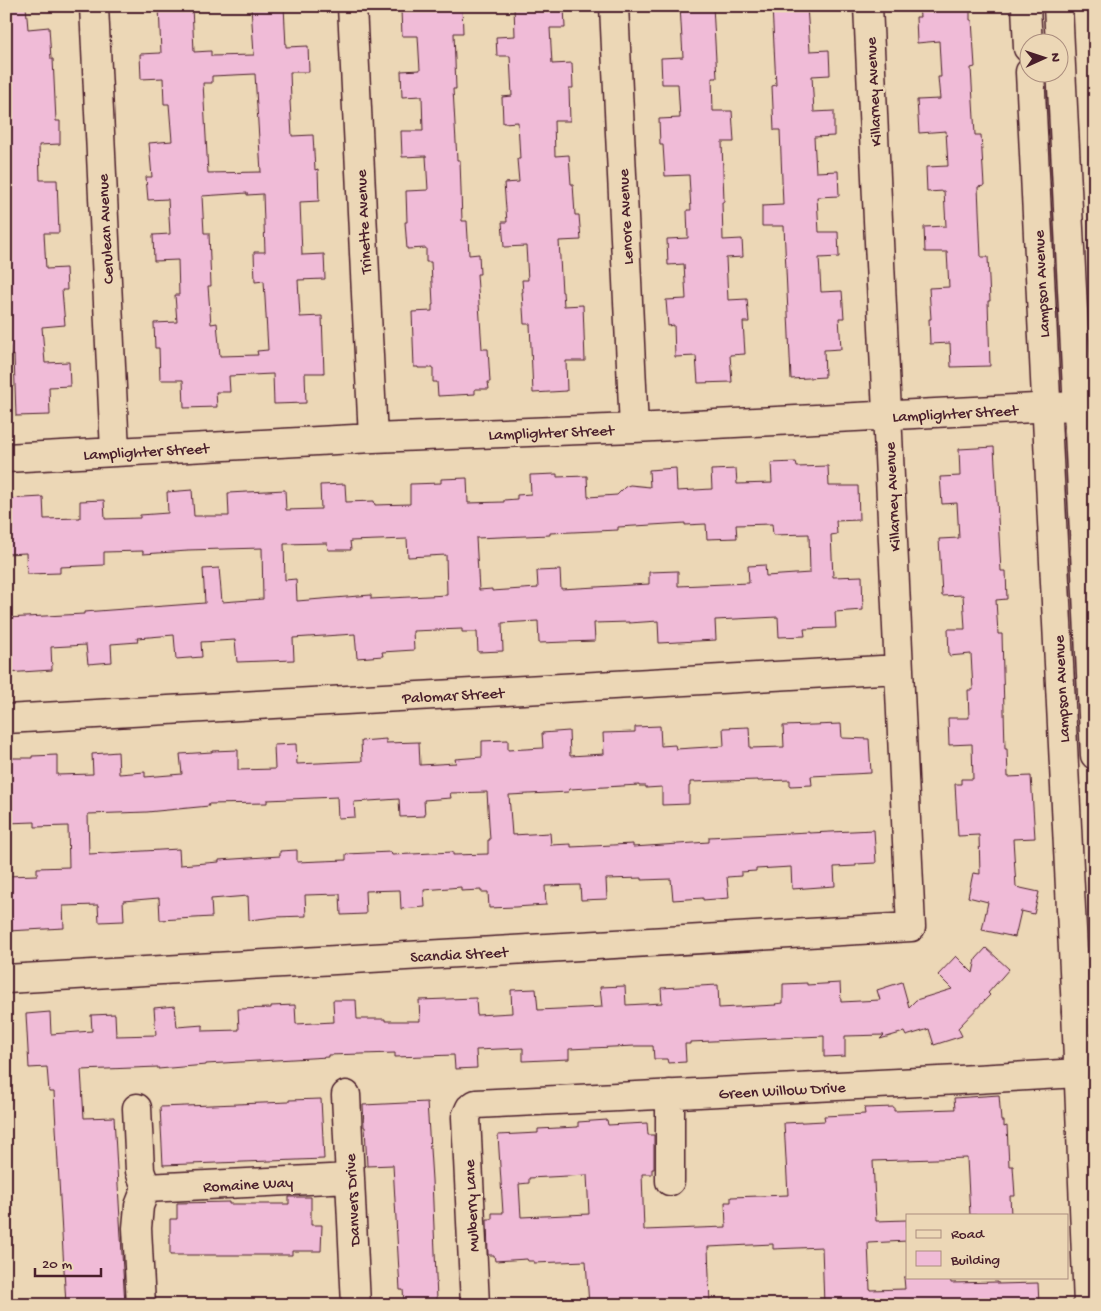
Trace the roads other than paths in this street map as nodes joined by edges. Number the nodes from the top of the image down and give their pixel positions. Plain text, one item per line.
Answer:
1 (94, 6) edge
2 (352, 6) edge
3 (614, 6) edge
4 (868, 6) edge
5 (1026, 6) edge
6 (1058, 6) edge
7 (1027, 32) edge
8 (1030, 82) edge
9 (1086, 405) edge
10 (1046, 407) junction
11 (887, 416) junction
12 (634, 428) junction
13 (373, 438) junction
14 (115, 451) junction
15 (6, 458) edge
16 (1091, 604) edge
17 (899, 669) junction
18 (6, 719) edge
19 (1095, 755) edge
20 (911, 927) joint
21 (6, 979) edge
22 (1086, 1010) edge
23 (1087, 1072) edge
24 (670, 1094) junction
25 (346, 1095) dead end
26 (137, 1108) dead end
27 (470, 1108) joint
28 (350, 1178) junction
29 (670, 1181) dead end
30 (146, 1188) junction
31 (141, 1305) edge
32 (356, 1305) edge
33 (475, 1305) edge
34 (1088, 1305) edge

1 - 14 street, Cerulean Avenue
2 - 13 street, Trinette Avenue
3 - 12 street, Lenore Avenue
4 - 11 street, Killarney Avenue
5 - 7 street
6 - 9 street, Lampson Avenue
8 - 10 street, Lampson Avenue
9 - 10 street, Lamplighter Street
9 - 16 street, Lampson Avenue
10 - 11 street, Lamplighter Street
10 - 22 street, Lampson Avenue
11 - 12 street, Lamplighter Street
11 - 17 street, Killarney Avenue
12 - 13 street, Lamplighter Street
13 - 14 street, Lamplighter Street
14 - 15 street, Lamplighter Street
16 - 19 street, Lampson Avenue
17 - 18 street, Palomar Street
17 - 20 street, Killarney Avenue
20 - 21 street, Scandia Street
22 - 23 street, Lampson Avenue
23 - 24 street, Green Willow Drive
23 - 34 street, Lampson Avenue
24 - 27 street, Green Willow Drive
24 - 29 street
25 - 28 street, Danvers Drive
26 - 30 street
27 - 33 street, Mulberry Lane
28 - 30 street, Romaine Way
28 - 32 street, Danvers Drive
30 - 31 street

